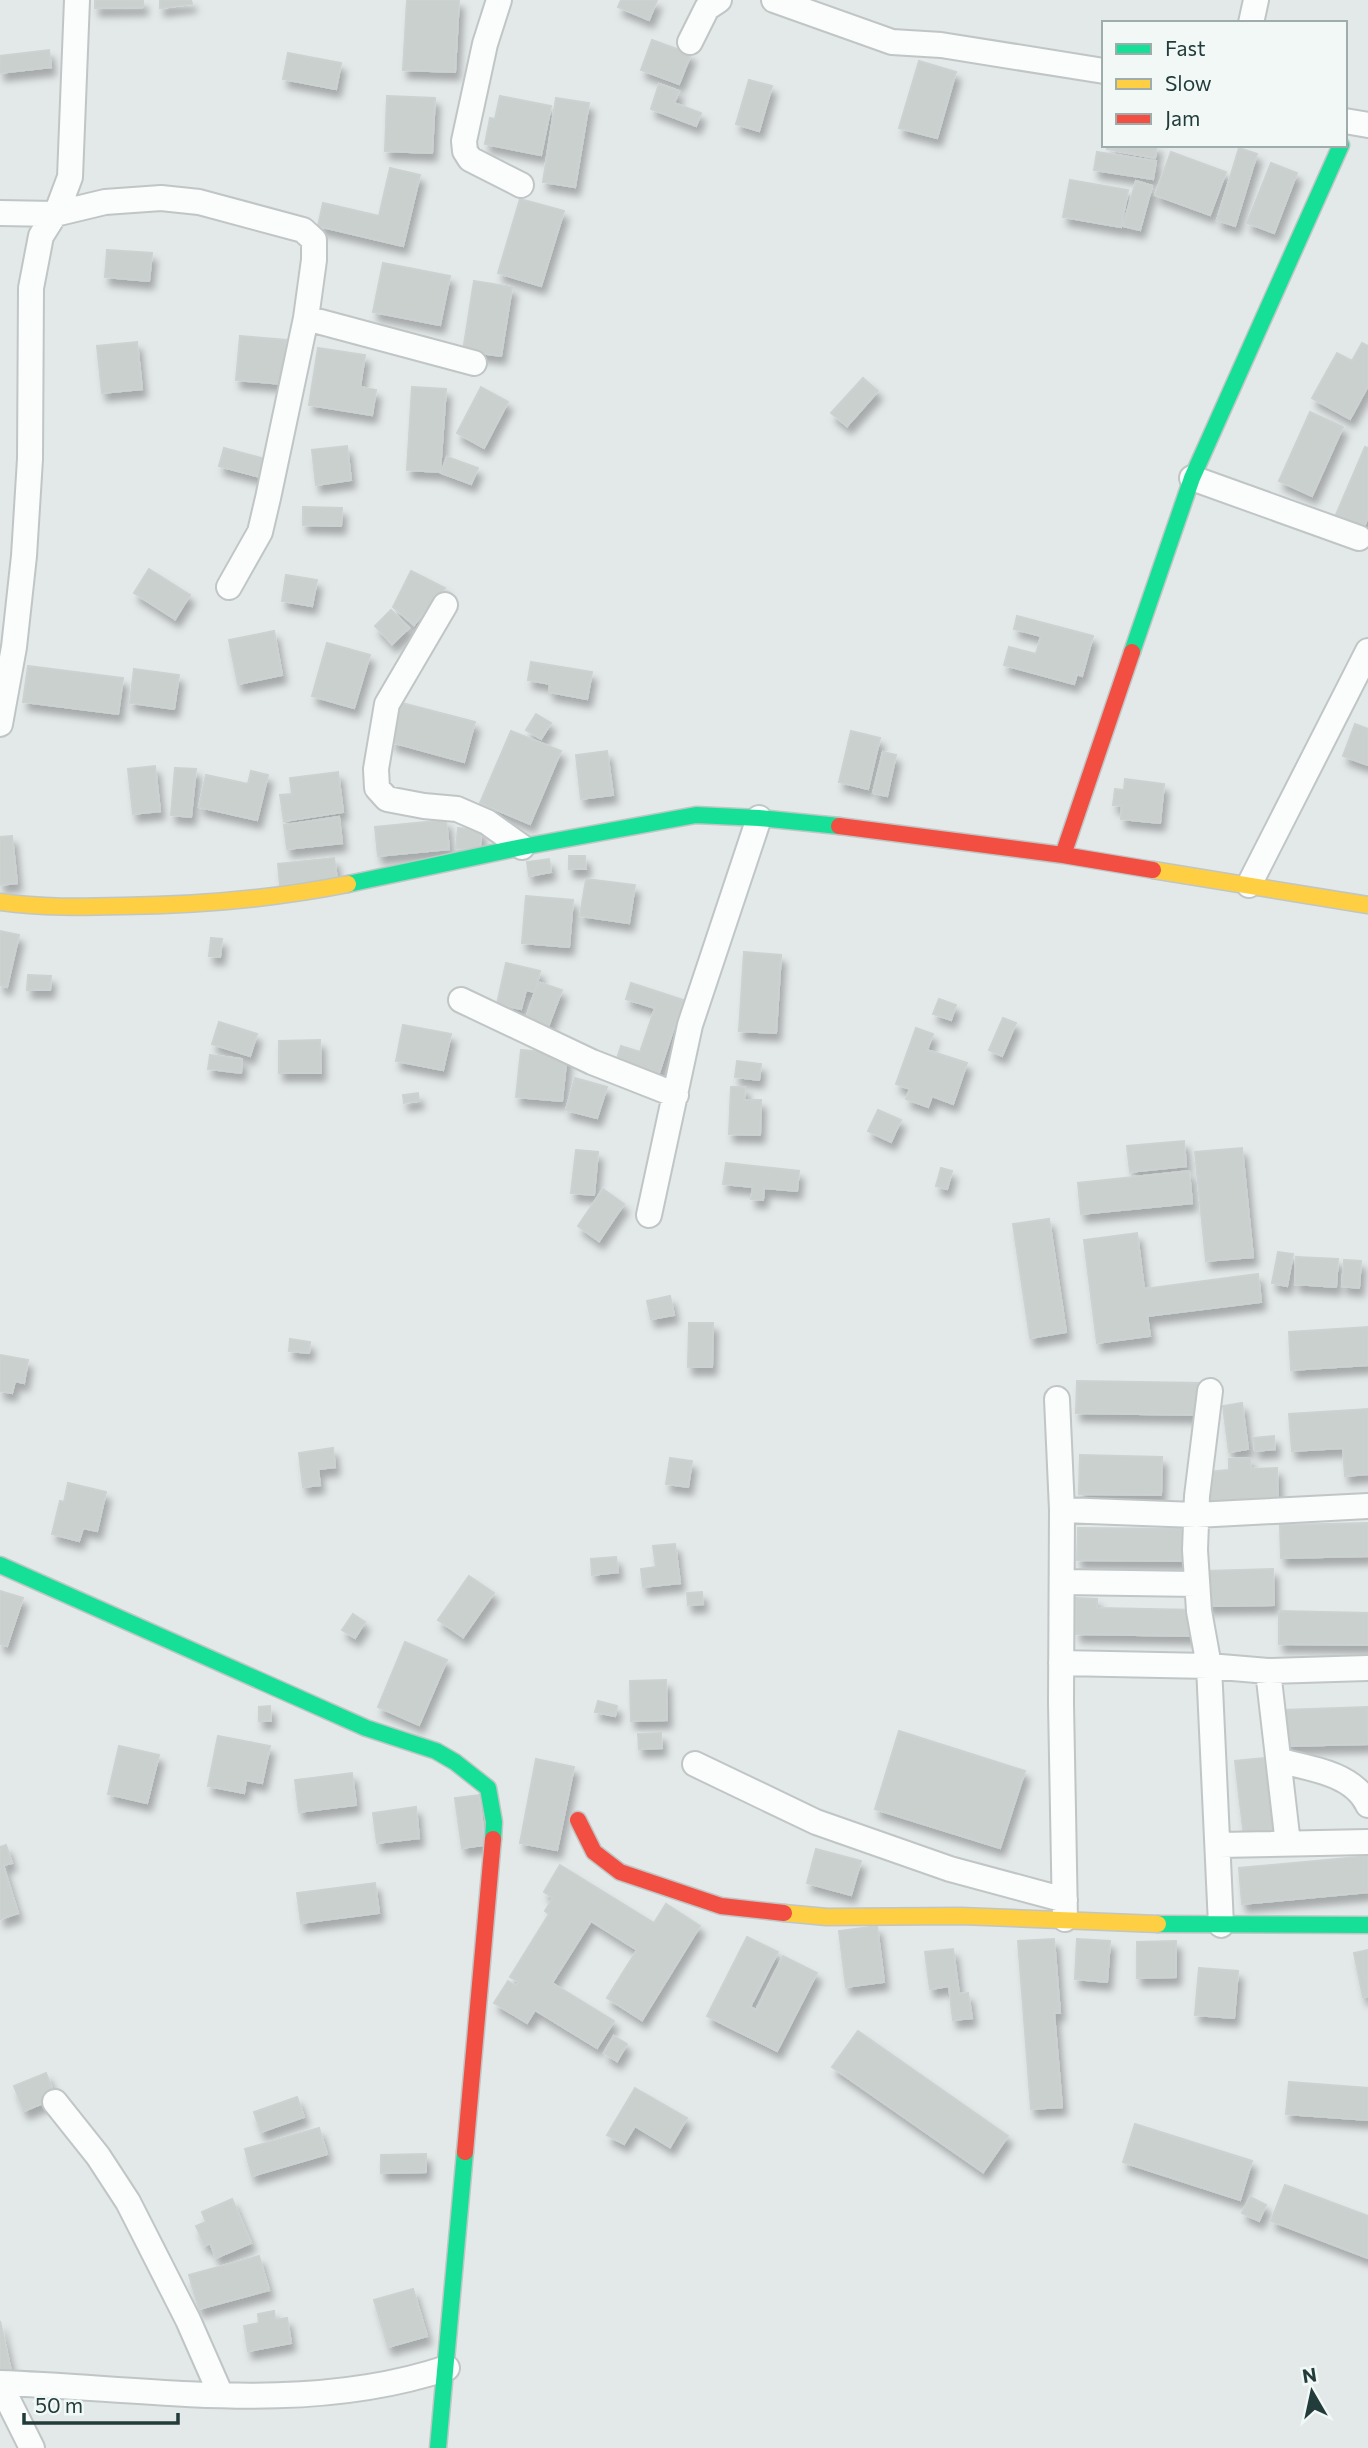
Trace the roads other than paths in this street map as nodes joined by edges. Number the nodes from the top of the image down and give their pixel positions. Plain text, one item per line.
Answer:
1 (77, 0) edge
2 (499, 0) edge
3 (719, 0) edge
4 (774, 0) edge
5 (1256, 0) edge
6 (1251, 21) edge
7 (690, 42) dead end
8 (1102, 71) edge
9 (1340, 147) edge
10 (521, 185) dead end
11 (0, 213) edge
12 (55, 214) junction
13 (306, 318) junction
14 (474, 363) dead end
15 (1192, 478) junction
16 (1359, 538) dead end
17 (229, 587) dead end
18 (445, 605) dead end
19 (1368, 651) edge
20 (0, 724) edge
21 (759, 818) junction
22 (522, 847) junction
23 (1063, 855) junction
24 (1249, 886) junction
25 (0, 902) edge
26 (1368, 905) edge
27 (461, 1000) dead end
28 (676, 1095) junction
29 (649, 1215) dead end
30 (1210, 1391) dead end
31 (1057, 1399) dead end
32 (1368, 1506) edge
33 (1062, 1510) junction
34 (1196, 1515) junction
35 (0, 1565) edge
36 (1062, 1582) junction
37 (1198, 1584) junction
38 (1061, 1663) junction
39 (1209, 1666) junction
40 (1368, 1668) edge
41 (1268, 1671) junction
42 (1280, 1761) junction
43 (695, 1764) dead end
44 (1368, 1805) edge
45 (578, 1820) dead end
46 (1368, 1842) edge
47 (1288, 1843) junction
48 (1219, 1845) junction
49 (1065, 1910) junction
50 (1221, 1924) junction
51 (1368, 1924) edge
52 (55, 2102) dead end
53 (447, 2368) junction
54 (409, 2381) junction
55 (0, 2384) edge
56 (221, 2395) junction
57 (442, 2404) junction
58 (32, 2448) edge
59 (438, 2448) edge

1 - 12 street
2 - 10 street
3 - 7 street
4 - 8 street
5 - 6 street
9 - 15 street
11 - 12 street
12 - 13 street
12 - 20 street
13 - 14 street
13 - 17 street
15 - 16 street
15 - 23 street
18 - 22 street
19 - 24 street
21 - 22 street
21 - 23 street
21 - 28 street
22 - 25 street
23 - 24 street
24 - 26 street
27 - 28 street
28 - 29 street
30 - 34 street
31 - 33 street
32 - 34 street
33 - 34 street
33 - 36 street
34 - 37 street
35 - 53 street
36 - 37 street
36 - 38 street
37 - 39 street
38 - 39 street
38 - 49 street
39 - 41 street
39 - 48 street
40 - 41 street
41 - 42 street
42 - 44 street
42 - 47 street
43 - 49 street
45 - 49 street
46 - 47 street
47 - 48 street
48 - 50 street
49 - 50 street
50 - 51 street
52 - 56 street
53 - 54 street
53 - 57 street
54 - 56 street
54 - 57 street
55 - 56 street
55 - 58 street
57 - 59 street

